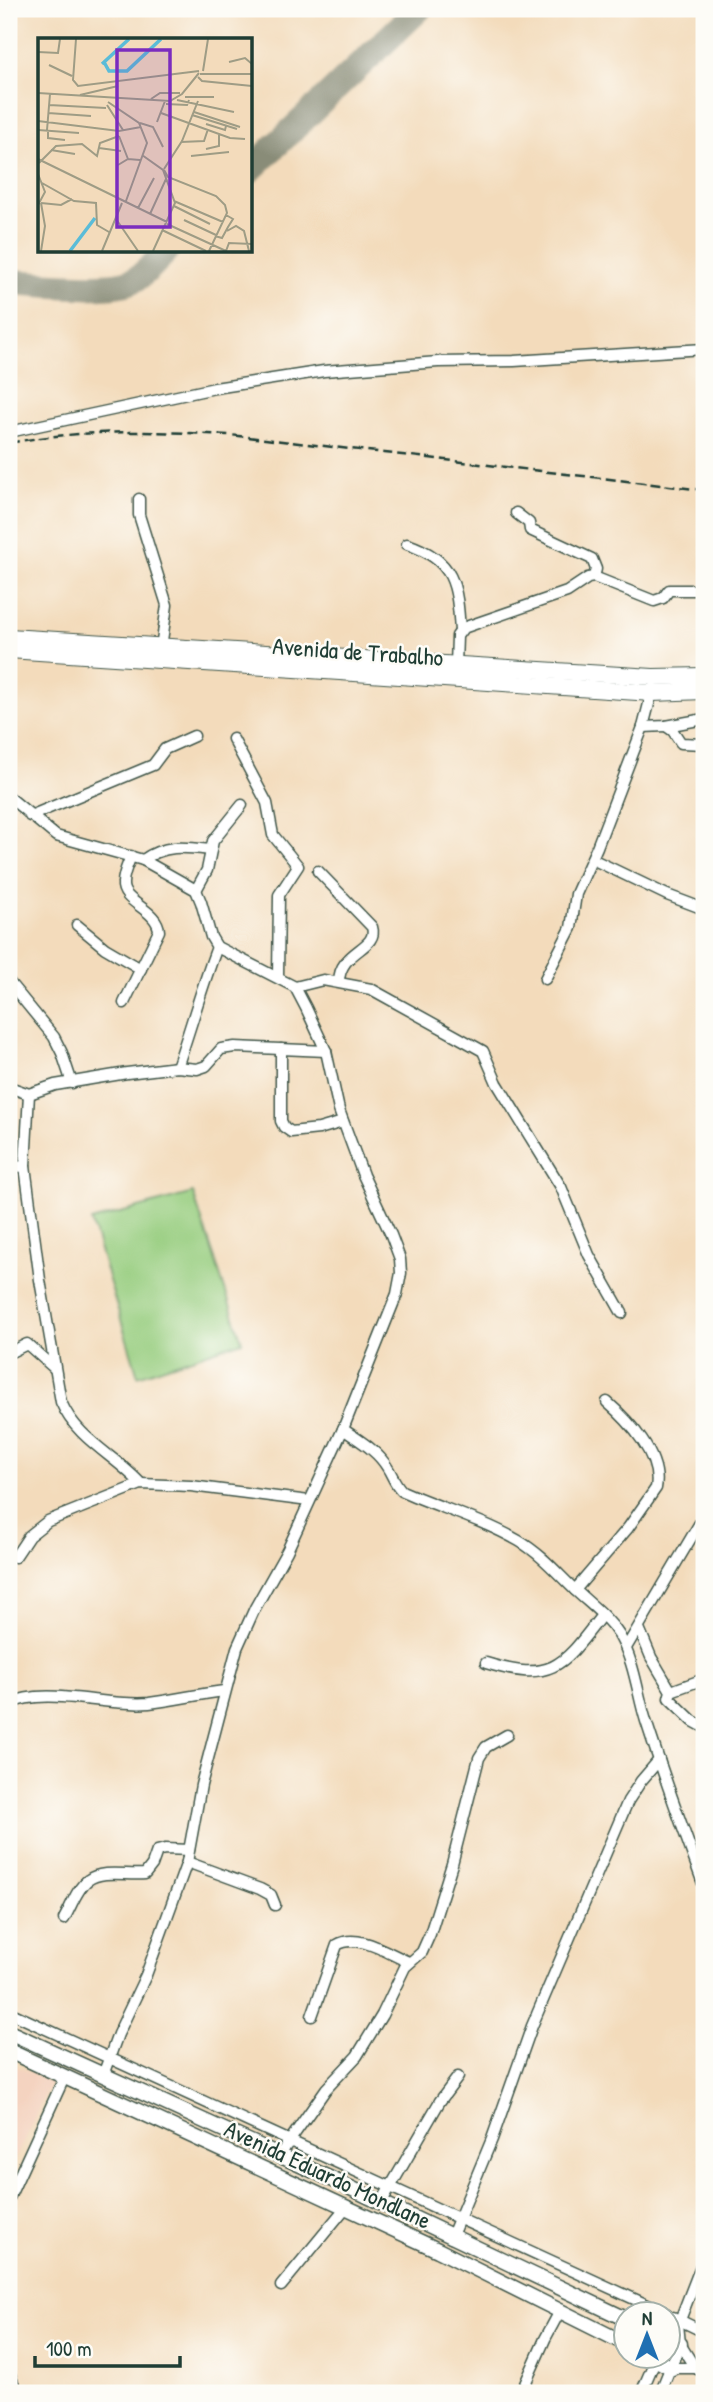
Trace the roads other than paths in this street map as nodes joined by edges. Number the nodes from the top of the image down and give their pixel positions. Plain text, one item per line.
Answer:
1 (704, 349) edge
2 (9, 432) edge
3 (139, 499) dead end
4 (516, 513) dead end
5 (407, 544) dead end
6 (594, 577) junction
7 (704, 590) edge
8 (460, 631) junction
9 (9, 637) edge
10 (161, 648) junction
11 (9, 650) edge
12 (99, 650) junction
13 (253, 660) junction
14 (456, 666) junction
15 (379, 668) junction
16 (704, 676) edge
17 (539, 678) junction
18 (653, 685) junction
19 (704, 691) edge
20 (704, 719) edge
21 (666, 726) junction
22 (643, 727) junction
23 (194, 736) dead end
24 (233, 739) dead end
25 (704, 744) edge
26 (9, 797) edge
27 (242, 805) dead end
28 (30, 816) junction
29 (211, 850) junction
30 (131, 856) junction
31 (592, 859) junction
32 (143, 860) junction
33 (318, 871) dead end
34 (196, 890) junction
35 (704, 909) edge
36 (77, 925) dead end
37 (217, 947) junction
38 (141, 969) junction
39 (278, 977) junction
40 (545, 979) dead end
41 (9, 982) edge
42 (338, 982) junction
43 (295, 987) junction
44 (124, 1003) dead end
45 (281, 1049) junction
46 (326, 1051) junction
47 (177, 1067) junction
48 (72, 1083) junction
49 (9, 1087) edge
50 (29, 1094) junction
51 (343, 1122) junction
52 (25, 1166) junction
53 (9, 1168) edge
54 (622, 1313) dead end
55 (9, 1353) edge
56 (54, 1368) junction
57 (607, 1402) dead end
58 (343, 1429) junction
59 (141, 1484) junction
60 (309, 1501) junction
61 (704, 1516) edge
62 (15, 1557) dead end
63 (575, 1590) junction
64 (602, 1615) junction
65 (639, 1628) junction
66 (626, 1648) junction
67 (486, 1663) dead end
68 (704, 1679) edge
69 (224, 1691) junction
70 (671, 1691) junction
71 (9, 1704) edge
72 (704, 1727) edge
73 (507, 1735) dead end
74 (659, 1760) junction
75 (188, 1856) junction
76 (704, 1886) edge
77 (275, 1905) dead end
78 (64, 1919) dead end
79 (409, 1962) junction
80 (9, 2012) edge
81 (312, 2016) dead end
82 (9, 2032) edge
83 (9, 2051) edge
84 (110, 2058) junction
85 (72, 2060) junction
86 (103, 2075) junction
87 (458, 2077) dead end
88 (64, 2078) junction
89 (290, 2140) junction
90 (279, 2156) junction
91 (390, 2188) junction
92 (9, 2198) edge
93 (381, 2203) junction
94 (346, 2207) junction
95 (407, 2216) junction
96 (459, 2220) junction
97 (398, 2231) junction
98 (452, 2238) junction
99 (704, 2258) edge
100 (281, 2286) dead end
101 (634, 2300) edge
102 (560, 2311) junction
103 (612, 2313) edge
104 (682, 2314) edge
105 (682, 2323) edge
106 (704, 2332) edge
107 (612, 2337) edge
108 (682, 2350) edge
109 (682, 2369) edge
110 (650, 2370) edge
111 (671, 2370) edge
112 (700, 2370) edge
113 (9, 2372) edge
114 (17, 2393) edge
115 (521, 2393) edge
116 (641, 2393) edge
117 (660, 2393) edge

1 - 2 street
3 - 10 street
4 - 6 street
5 - 8 street
6 - 7 street
6 - 8 street
8 - 14 street
9 - 12 highway, Avenida de Trabalho
10 - 12 highway, Avenida de Trabalho
10 - 13 highway, Avenida de Trabalho
11 - 12 highway, Avenida de Trabalho
12 - 13 highway, Avenida de Trabalho
13 - 15 highway, Avenida de Trabalho
14 - 15 highway, Avenida de Trabalho
14 - 17 highway, Avenida de Trabalho
15 - 17 highway, Avenida de Trabalho
16 - 18 highway, Avenida de Trabalho
17 - 18 highway, Avenida de Trabalho
18 - 19 highway, Avenida de Trabalho
18 - 22 street
20 - 21 street
21 - 22 street
21 - 25 street
22 - 31 street
23 - 28 street
24 - 39 street
26 - 28 street
27 - 29 street
28 - 30 street
29 - 32 street
29 - 34 street
30 - 32 street
30 - 38 street
31 - 35 street
31 - 40 street
32 - 34 street
33 - 42 street
34 - 37 street
36 - 38 street
37 - 39 street
37 - 47 street
38 - 44 street
39 - 43 street
41 - 48 street
42 - 43 street
42 - 54 street
43 - 46 street
45 - 46 street
45 - 47 street
45 - 51 street
46 - 51 street
47 - 48 street
48 - 50 street
49 - 50 street
50 - 52 street
51 - 58 street
52 - 53 street
52 - 56 street
55 - 56 street
56 - 59 street
57 - 63 street
58 - 60 street
58 - 63 street
59 - 60 street
59 - 62 street
60 - 69 street
61 - 65 street
63 - 64 street
64 - 66 street
64 - 67 street
65 - 66 street
65 - 70 street
66 - 74 street
68 - 70 street
69 - 71 street
69 - 75 street
70 - 72 street
73 - 79 street
74 - 76 street
74 - 96 street
75 - 77 street
75 - 78 street
75 - 84 street
79 - 81 street
79 - 89 street
80 - 84 street
82 - 85 main road, Avenida Eduardo Mondlane
83 - 88 main road, Avenida Eduardo Mondlane
84 - 86 street
84 - 89 street
85 - 86 main road, Avenida Eduardo Mondlane
85 - 88 main road
86 - 90 main road, Avenida Eduardo Mondlane
87 - 91 street
88 - 92 street
88 - 94 main road, Avenida Eduardo Mondlane
89 - 90 street
89 - 91 street
90 - 93 main road, Avenida Eduardo Mondlane
91 - 93 street
91 - 96 street
93 - 95 main road, Avenida Eduardo Mondlane
94 - 97 main road, Avenida Eduardo Mondlane
94 - 100 street
95 - 97 main road
95 - 98 main road, Avenida Eduardo Mondlane
96 - 98 street
96 - 101 street
97 - 102 main road, Avenida Eduardo Mondlane
98 - 103 main road, Avenida Eduardo Mondlane
99 - 104 street
102 - 107 main road, Avenida Eduardo Mondlane
102 - 115 street
105 - 106 street
108 - 112 street
109 - 112 street
110 - 116 street
111 - 117 street
113 - 114 street

